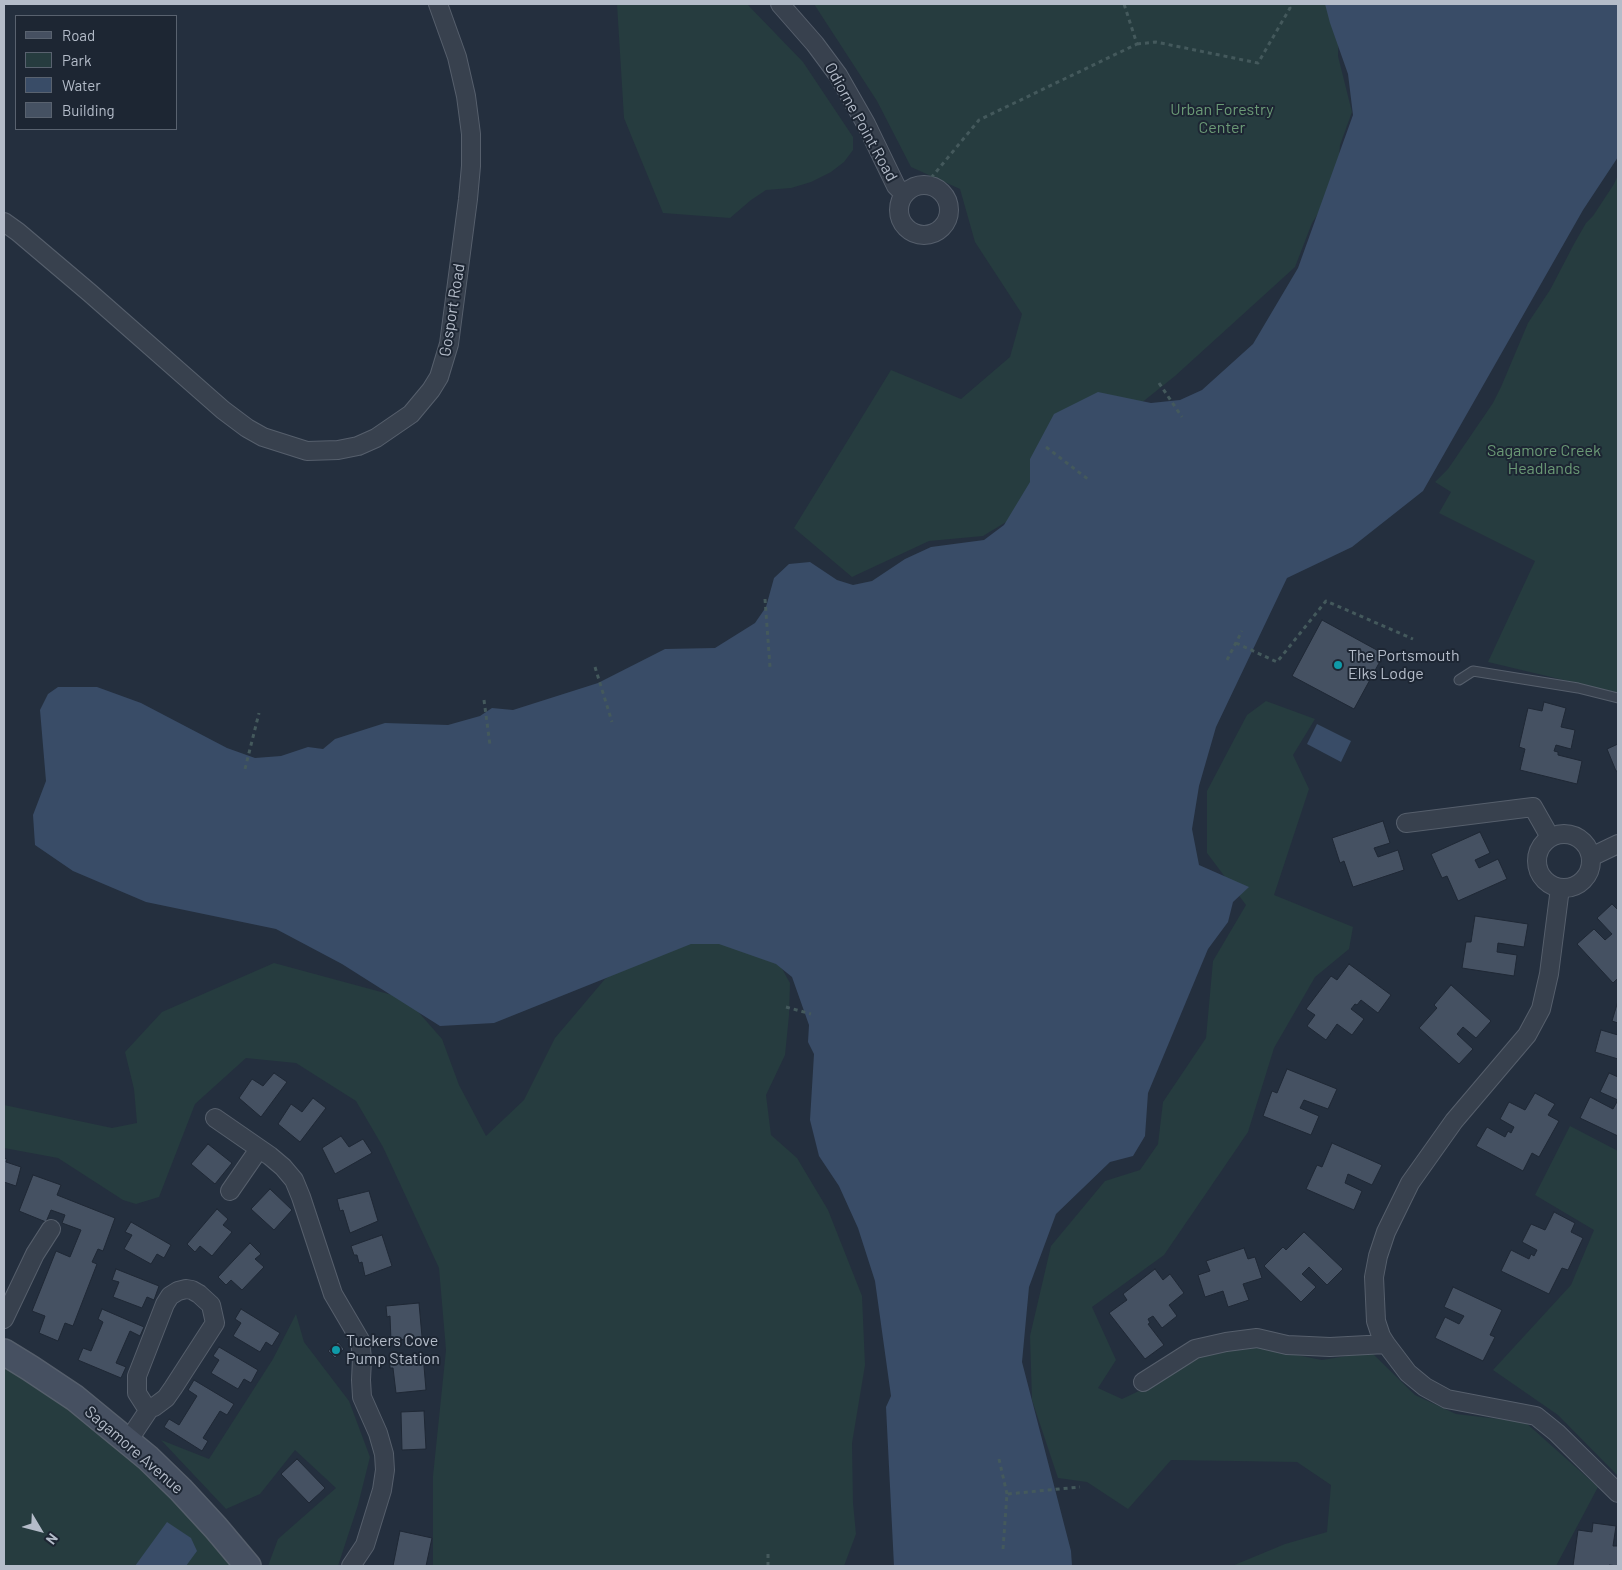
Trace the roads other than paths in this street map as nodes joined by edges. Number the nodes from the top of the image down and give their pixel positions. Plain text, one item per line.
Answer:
1 (438, 4) edge
2 (780, 4) edge
3 (904, 194) junction
4 (4, 222) edge
5 (1459, 680) dead end
6 (1618, 698) edge
7 (1406, 823) dead end
8 (1550, 837) junction
9 (1618, 844) edge
10 (1591, 856) junction
11 (1560, 888) junction
12 (215, 1118) dead end
13 (259, 1149) junction
14 (230, 1191) dead end
15 (52, 1229) dead end
16 (8, 1298) edge
17 (4, 1319) edge
18 (1386, 1344) junction
19 (4, 1352) edge
20 (1143, 1382) dead end
21 (150, 1408) junction
22 (128, 1441) junction
23 (1618, 1493) edge
24 (248, 1566) edge
25 (351, 1566) edge

1 - 4 street, Gosport Road
2 - 3 street, Odiorne Point Road
3 - 3 street, Odiorne Point Road
5 - 6 lane
7 - 8 street
8 - 10 street
8 - 11 street
9 - 10 street
10 - 11 street
11 - 18 street
12 - 13 street
13 - 14 street
13 - 25 street
15 - 16 street
16 - 17 street
18 - 20 street
18 - 23 street
19 - 22 main road, Sagamore Avenue
21 - 21 street
21 - 22 street
22 - 24 main road, Sagamore Avenue

